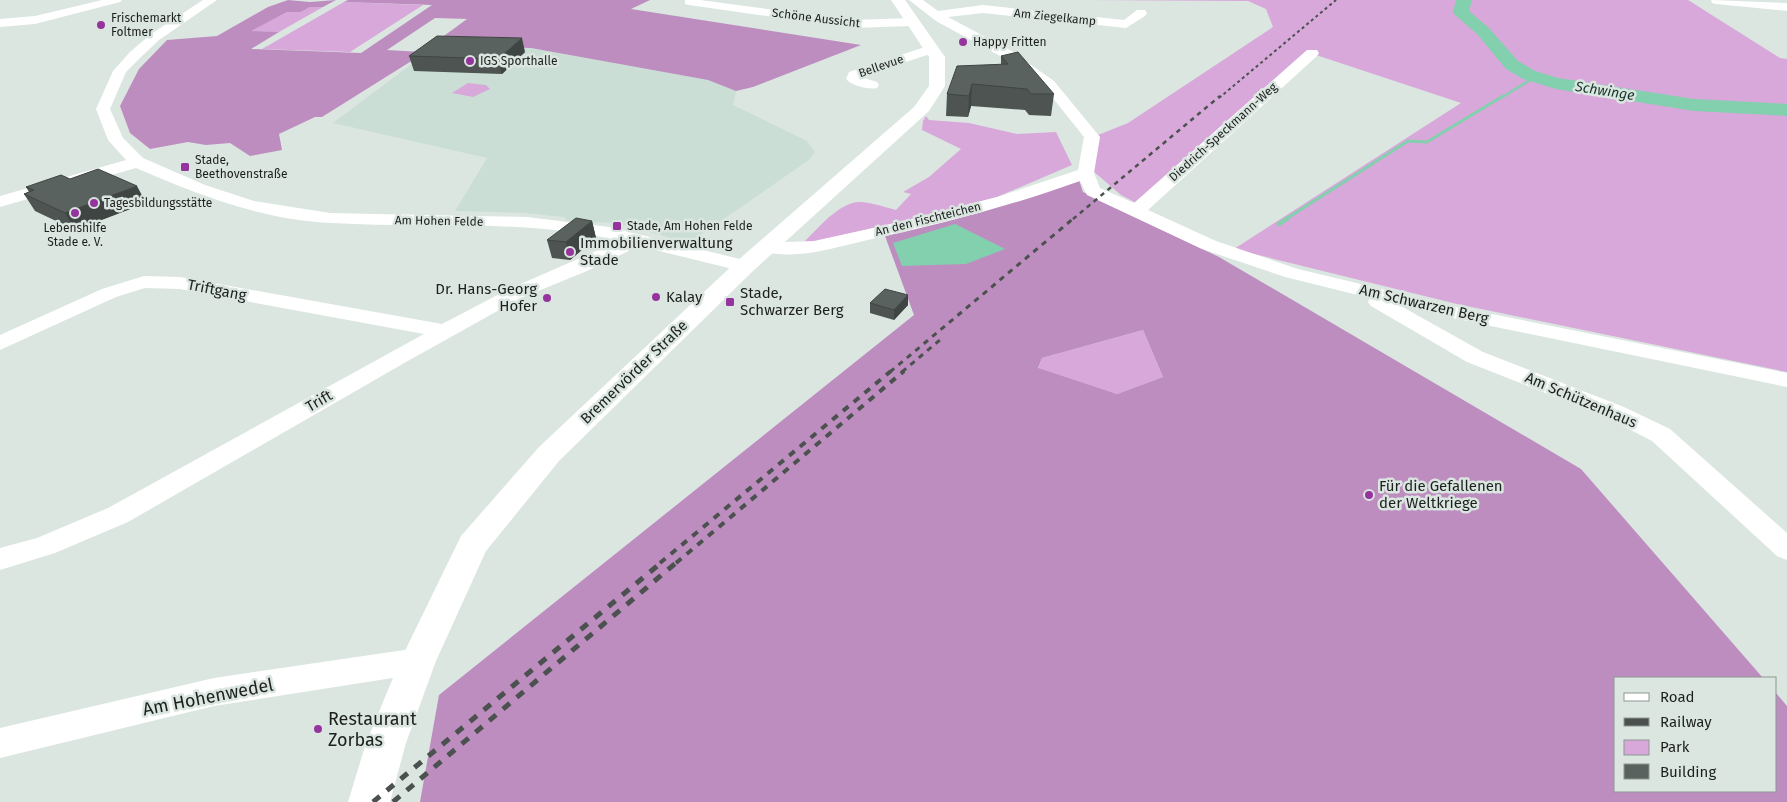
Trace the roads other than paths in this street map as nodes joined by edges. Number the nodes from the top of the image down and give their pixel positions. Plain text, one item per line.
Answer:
1 (116, 0) edge
2 (211, 0) edge
3 (898, 0) edge
4 (915, 0) edge
5 (1716, 1) edge
6 (689, 2) dead end
7 (1765, 3) edge
8 (1784, 12) edge
9 (1141, 13) dead end
10 (937, 15) junction
11 (913, 22) junction
12 (4, 23) edge
13 (931, 49) junction
14 (1312, 53) dead end
15 (872, 85) dead end
16 (137, 162) junction
17 (1086, 174) junction
18 (0, 202) edge
19 (1135, 212) junction
20 (637, 240) junction
21 (774, 249) junction
22 (745, 266) junction
23 (1350, 286) junction
24 (444, 331) junction
25 (0, 343) edge
26 (1787, 380) edge
27 (1787, 549) edge
28 (0, 559) edge
29 (418, 661) junction
30 (0, 743) edge
31 (373, 786) edge

1 - 12 street
2 - 16 street
3 - 11 main road, Bremervörder Straße
4 - 10 street
5 - 7 street
6 - 11 street, Schöne Aussicht
7 - 8 street
9 - 10 street, Am Ziegelkamp
10 - 17 street
11 - 13 main road, Bremervörder Straße
13 - 15 street, Bellevue
13 - 21 main road, Bremervörder Straße
14 - 19 street, Diedrich-Speckmann-Weg
16 - 18 street
16 - 20 street, Am Hohen Felde
17 - 19 street, Am Schwarzen Berg
17 - 21 street, An den Fischteichen
19 - 23 street, Am Schwarzen Berg
20 - 22 street, Am Hohen Felde
20 - 24 street, Trift
21 - 22 main road, Bremervörder Straße
22 - 29 main road, Bremervörder Straße
23 - 26 street, Am Schwarzen Berg
23 - 27 street, Am Schützenhaus
24 - 25 street, Triftgang
24 - 28 street, Trift
29 - 30 street, Am Hohenwedel
29 - 31 main road, Bremervörder Straße

